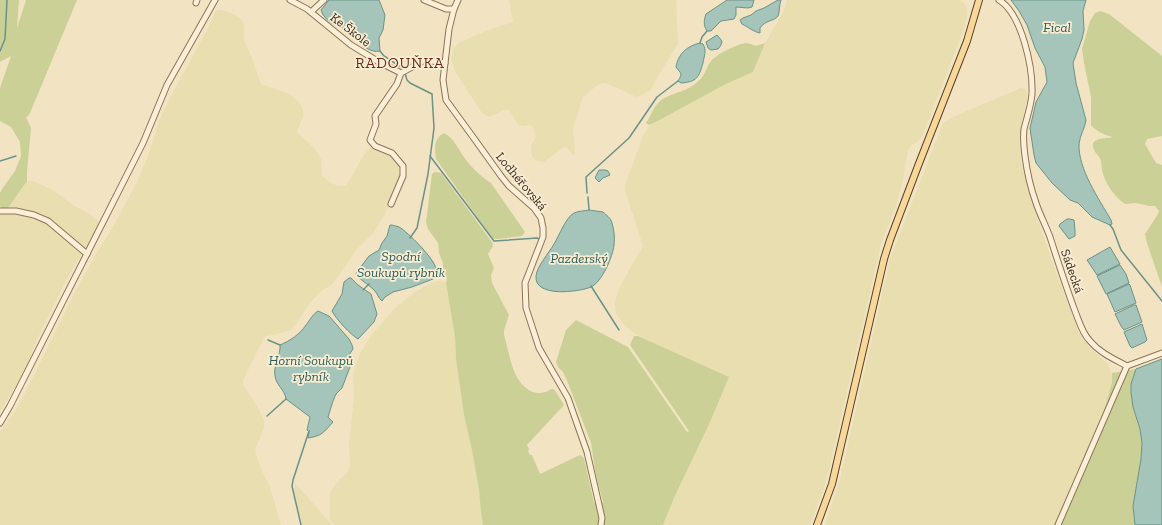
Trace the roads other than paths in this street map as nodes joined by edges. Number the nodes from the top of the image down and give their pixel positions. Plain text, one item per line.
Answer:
1 (215, 0) edge
2 (290, 0) edge
3 (324, 0) edge
4 (424, 0) edge
5 (458, 0) edge
6 (979, 0) edge
7 (999, 0) edge
8 (454, 9) junction
9 (311, 12) junction
10 (445, 63) junction
11 (401, 72) junction
12 (391, 204) dead end
13 (0, 211) edge
14 (87, 254) junction
15 (1162, 353) edge
16 (1127, 366) junction
17 (0, 423) edge
18 (601, 525) edge
19 (817, 525) edge
20 (1058, 525) edge

1 - 14 street
2 - 9 street, Ke Škole
3 - 9 street
4 - 8 street
5 - 8 street, Lodhéřovská
6 - 19 main road
7 - 16 street, Sádecká
8 - 10 street, Lodhéřovská
9 - 11 street, Ke Škole
10 - 11 street
10 - 18 street, Lodhéřovská
11 - 12 street
13 - 14 street
14 - 17 street
15 - 16 street
16 - 20 street

